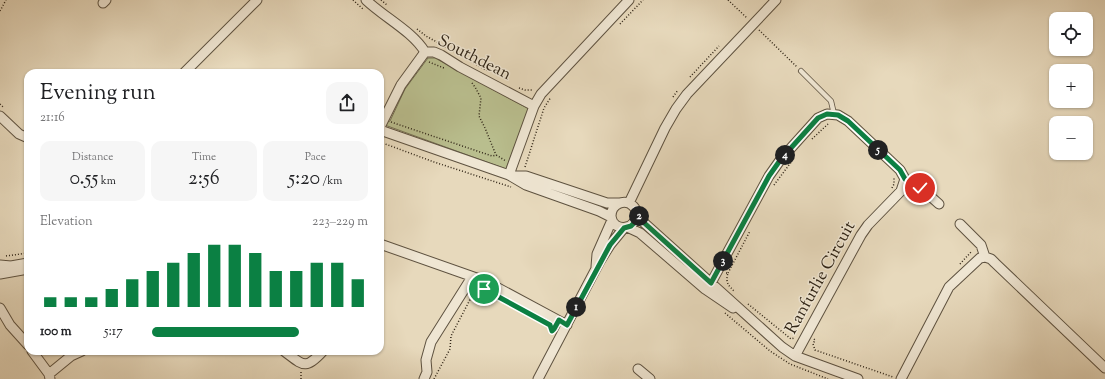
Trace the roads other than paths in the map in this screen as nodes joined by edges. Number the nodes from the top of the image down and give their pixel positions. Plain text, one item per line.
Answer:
1 (257, 0) edge
2 (366, 0) edge
3 (630, 0) edge
4 (776, 0) edge
5 (425, 56) junction
6 (188, 69) edge
7 (801, 71) road end
8 (534, 106) junction
9 (0, 116) edge
10 (384, 118) edge
11 (832, 118) junction
12 (384, 131) edge
13 (24, 136) edge
14 (509, 176) junction
15 (905, 179) junction
16 (624, 203) junction
17 (939, 204) dead end
18 (636, 210) junction
19 (612, 219) junction
20 (960, 224) dead end
21 (626, 228) junction
22 (384, 245) edge
23 (982, 258) junction
24 (24, 264) edge
25 (0, 265) edge
26 (24, 270) edge
27 (595, 270) junction
28 (0, 274) edge
29 (472, 277) junction
30 (711, 283) junction
31 (1, 311) edge
32 (749, 318) junction
33 (567, 325) junction
34 (24, 341) edge
35 (35, 355) edge
36 (73, 355) edge
37 (289, 355) edge
38 (319, 355) edge
39 (795, 356) junction
40 (1105, 368) edge
41 (638, 369) dead end
42 (50, 377) edge
43 (424, 379) edge
44 (538, 379) edge
45 (650, 379) edge
46 (858, 379) edge
47 (901, 379) edge

1 - 6 street
2 - 5 street, Southdean
3 - 8 street
4 - 16 street
5 - 8 street, Southdean
5 - 10 street
7 - 11 lane
8 - 14 street
9 - 13 street
11 - 15 street
11 - 30 street
12 - 14 street
14 - 16 street
14 - 19 street
15 - 17 street
15 - 39 street, Ranfurlie Circuit
16 - 18 street
16 - 19 street
18 - 21 street
18 - 30 street
19 - 21 street
19 - 27 street
20 - 23 street
21 - 27 street
21 - 32 street
22 - 29 street
23 - 40 street
23 - 47 street
24 - 25 street
26 - 28 street
27 - 33 street
29 - 33 street
29 - 43 street
30 - 32 street
31 - 34 street
32 - 39 street
33 - 44 street
35 - 42 street
36 - 42 street
37 - 38 street
39 - 46 street
41 - 45 street

